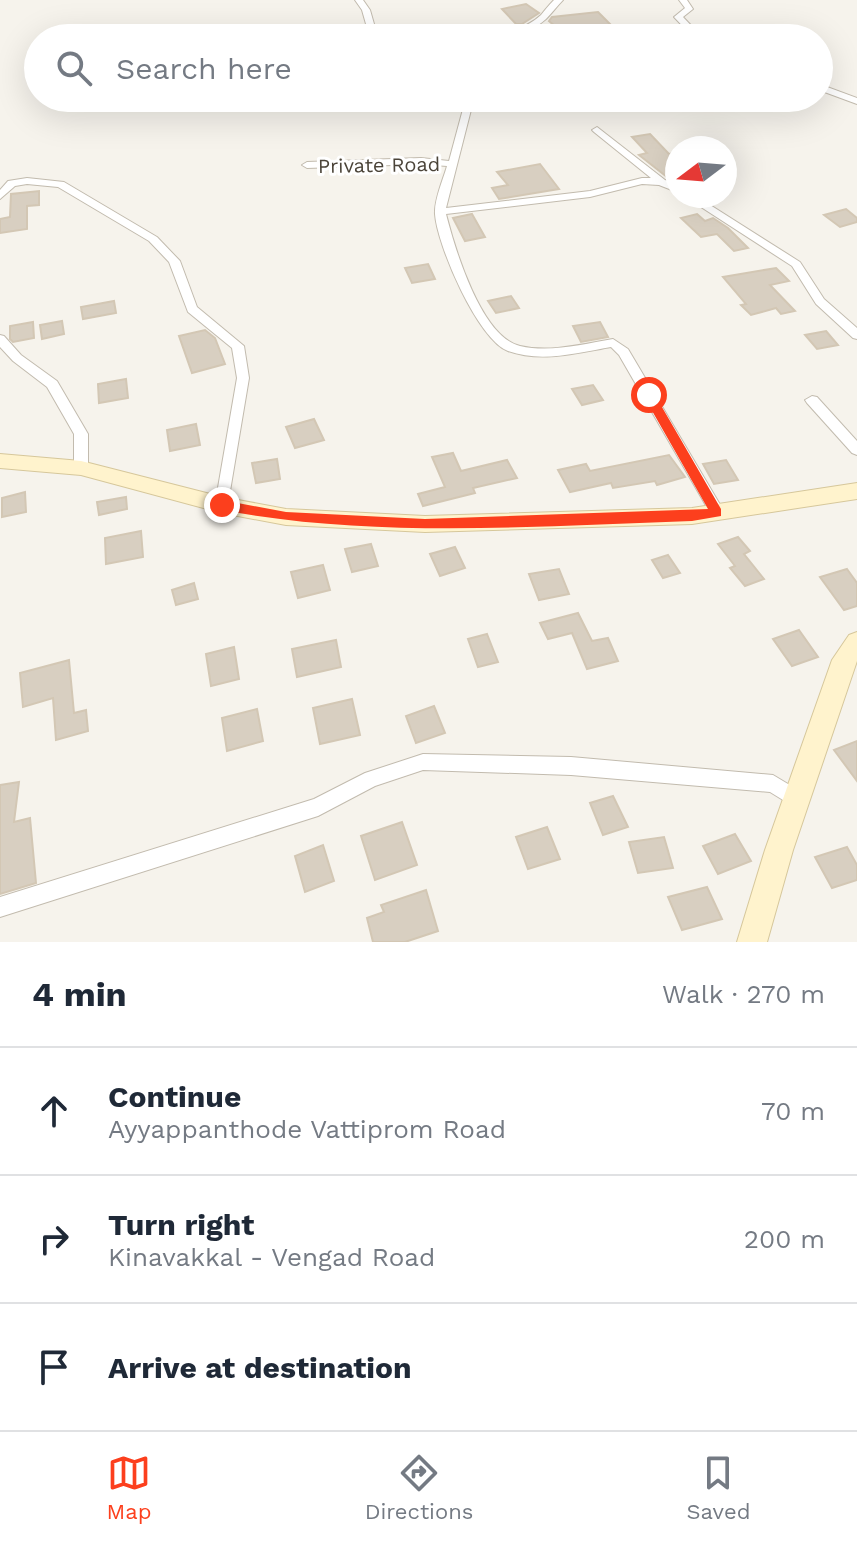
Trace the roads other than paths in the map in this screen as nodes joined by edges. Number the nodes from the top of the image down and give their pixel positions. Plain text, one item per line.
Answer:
1 (375, 0) edge
2 (559, 0) edge
3 (683, 0) edge
4 (360, 1) edge
5 (369, 24) edge
6 (533, 24) edge
7 (685, 24) edge
8 (833, 92) edge
9 (857, 101) edge
10 (466, 112) edge
11 (597, 130) dead end
12 (452, 164) junction
13 (307, 165) dead end
14 (661, 182) junction
15 (665, 184) edge
16 (0, 196) edge
17 (708, 208) edge
18 (440, 212) junction
19 (857, 335) edge
20 (0, 339) edge
21 (812, 400) dead end
22 (857, 450) edge
23 (0, 461) edge
24 (81, 468) junction
25 (857, 491) edge
26 (222, 505) junction
27 (717, 512) junction
28 (857, 642) edge
29 (796, 799) junction
30 (0, 907) edge
31 (752, 942) edge

1 - 4 street
2 - 6 street
3 - 7 street
4 - 5 street
8 - 9 street
10 - 12 street
11 - 14 street
12 - 13 street, Private Road
12 - 18 street
14 - 15 street
14 - 18 street
16 - 26 street
17 - 19 street
18 - 27 street
20 - 24 street
21 - 22 street
23 - 24 main road
24 - 26 main road
25 - 27 main road
26 - 27 main road
28 - 29 main road
29 - 30 street
29 - 31 main road

